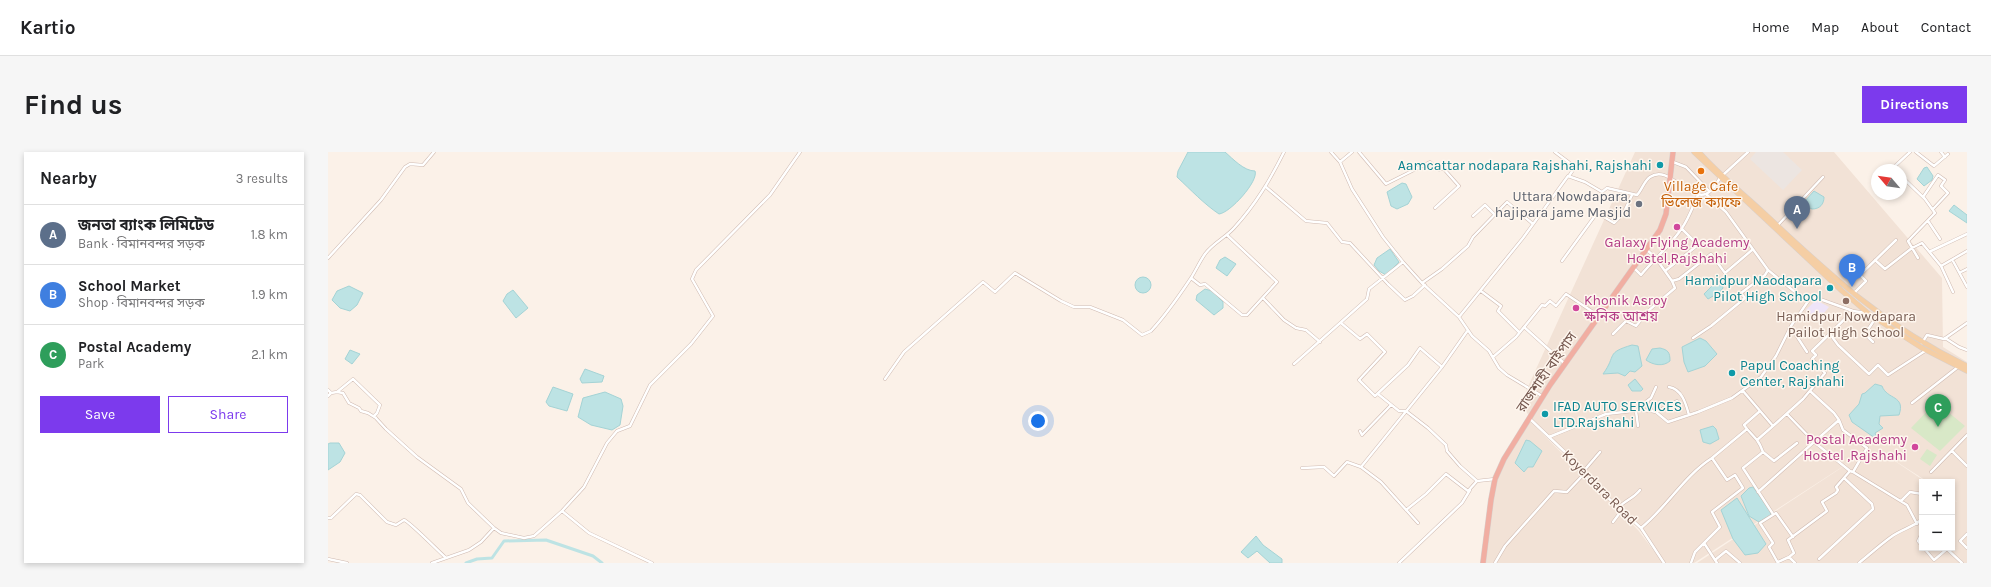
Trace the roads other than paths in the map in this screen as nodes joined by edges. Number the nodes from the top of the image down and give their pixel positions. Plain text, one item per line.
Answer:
1 (434, 152) edge
2 (800, 152) edge
3 (1284, 152) edge
4 (1331, 152) edge
5 (1352, 152) edge
6 (1359, 152) edge
7 (1555, 152) edge
8 (1674, 152) edge
9 (1694, 152) edge
10 (1699, 152) edge
11 (1748, 152) edge
12 (1910, 152) edge
13 (1916, 152) edge
14 (1941, 152) edge
15 (1948, 154) dead end
16 (1945, 157) junction
17 (1340, 162) junction
18 (1672, 162) junction
19 (1897, 164) edge
20 (1569, 176) junction
21 (1722, 176) junction
22 (1823, 177) dead end
23 (1671, 178) junction
24 (1907, 182) edge
25 (1266, 188) junction
26 (1709, 191) junction
27 (1706, 194) junction
28 (1632, 195) junction
29 (1698, 195) junction
30 (1922, 197) junction
31 (1435, 208) dead end
32 (1933, 210) junction
33 (1495, 215) junction
34 (1473, 216) dead end
35 (1928, 221) junction
36 (1533, 224) junction
37 (1777, 226) junction
38 (1682, 229) junction
39 (1967, 234) edge
40 (1227, 235) junction
41 (1940, 239) dead end
42 (1896, 240) dead end
43 (1912, 248) junction
44 (1646, 250) junction
45 (1752, 250) junction
46 (1930, 251) junction
47 (1967, 251) edge
48 (1655, 257) junction
49 (328, 258) edge
50 (1918, 258) dead end
51 (1875, 260) junction
52 (1562, 261) dead end
53 (1953, 261) junction
54 (1403, 262) junction
55 (1941, 266) junction
56 (1634, 267) junction
57 (1967, 268) edge
58 (1768, 270) junction
59 (1665, 271) junction
60 (1961, 272) junction
61 (1191, 278) junction
62 (1384, 279) junction
63 (1672, 281) junction
64 (1423, 284) junction
65 (1967, 287) edge
66 (1481, 291) junction
67 (1953, 292) dead end
68 (1853, 294) junction
69 (1811, 297) junction
70 (1263, 298) junction
71 (1853, 311) junction
72 (1869, 314) junction
73 (1600, 316) junction
74 (1459, 317) junction
75 (1876, 318) junction
76 (1342, 322) junction
77 (1966, 324) edge
78 (1524, 327) junction
79 (1790, 329) junction
80 (1468, 330) junction
81 (1519, 332) junction
82 (1613, 334) dead end
83 (1830, 334) junction
84 (1693, 338) dead end
85 (1945, 338) junction
86 (1320, 342) junction
87 (1873, 342) dead end
88 (1922, 343) junction
89 (1926, 350) junction
90 (1967, 350) edge
91 (1807, 352) dead end
92 (1493, 357) junction
93 (1294, 364) dead end
94 (1566, 364) junction
95 (1958, 366) junction
96 (1967, 366) edge
97 (1442, 367) junction
98 (1967, 371) edge
99 (885, 379) dead end
100 (1656, 387) dead end
101 (1669, 387) dead end
102 (1743, 391) junction
103 (1810, 391) junction
104 (329, 392) edge
105 (337, 392) junction
106 (1378, 394) junction
107 (328, 396) edge
108 (1542, 397) junction
109 (1676, 401) dead end
110 (1912, 403) dead end
111 (1391, 405) junction
112 (1760, 410) junction
113 (1406, 411) junction
114 (1636, 411) junction
115 (1652, 411) junction
116 (1656, 412) junction
117 (1787, 414) junction
118 (1689, 415) junction
119 (376, 418) junction
120 (1528, 418) junction
121 (1839, 420) junction
122 (1638, 426) dead end
123 (1773, 426) junction
124 (1747, 428) junction
125 (1360, 431) dead end
126 (1967, 435) edge
127 (1549, 437) junction
128 (1756, 440) junction
129 (1814, 442) junction
130 (1797, 443) dead end
131 (1952, 451) junction
132 (1600, 452) dead end
133 (1763, 452) junction
134 (1712, 458) junction
135 (1967, 466) edge
136 (1361, 467) junction
137 (1302, 468) dead end
138 (1852, 471) junction
139 (1930, 472) dead end
140 (1583, 474) junction
141 (1844, 478) junction
142 (1496, 479) junction
143 (1477, 482) junction
144 (1470, 490) junction
145 (1640, 490) dead end
146 (1758, 492) junction
147 (1919, 494) edge
148 (1900, 501) junction
149 (1619, 507) junction
150 (1406, 510) junction
151 (1622, 510) junction
152 (562, 511) junction
153 (1772, 514) junction
154 (328, 518) edge
155 (1613, 522) dead end
156 (1418, 523) dead end
157 (1917, 524) joint
158 (494, 528) junction
159 (1641, 528) junction
160 (1967, 534) edge
161 (1793, 537) junction
162 (1704, 543) junction
163 (1967, 548) edge
164 (1926, 551) edge
165 (1945, 551) edge
166 (1949, 551) edge
167 (445, 557) junction
168 (1789, 557) junction
169 (328, 559) edge
170 (1819, 559) dead end
171 (1716, 562) edge
172 (347, 563) edge
173 (432, 563) edge
174 (652, 563) edge
175 (1399, 563) edge
176 (1483, 563) edge
177 (1495, 563) edge
178 (1664, 563) edge
179 (1691, 563) edge
180 (1740, 563) edge
181 (1778, 563) edge
182 (1795, 563) edge
183 (1859, 563) edge
184 (1962, 563) edge

1 - 49 street
2 - 152 street
3 - 25 street
4 - 17 street
5 - 17 street
6 - 31 street
7 - 20 street
8 - 18 highway, রাজশাহী বাইপাস
9 - 21 main road
10 - 21 main road
11 - 21 street
12 - 19 street
13 - 16 street
14 - 16 street
15 - 16 street
17 - 54 street
18 - 23 highway, রাজশাহী বাইপাস
18 - 26 street
20 - 28 street
20 - 36 street
21 - 26 street
21 - 37 main road
21 - 72 main road
22 - 37 street
23 - 28 street
23 - 29 street
23 - 44 highway, রাজশাহী বাইপাস
24 - 30 street
25 - 40 street
25 - 62 street
26 - 27 street
27 - 29 street
27 - 45 street
28 - 52 street
29 - 38 street
30 - 32 street
30 - 32 street
32 - 35 street
33 - 34 street
33 - 36 street
33 - 64 street
35 - 41 street
35 - 43 street
36 - 66 street
37 - 68 main road
38 - 48 street
38 - 59 street
39 - 46 street
40 - 61 street
40 - 70 street
42 - 51 street
43 - 46 street
43 - 50 street
43 - 51 street
44 - 48 street
44 - 56 highway, রাজশাহী বাইপাস
45 - 58 street
45 - 63 street
46 - 55 street
47 - 53 street
48 - 56 street
48 - 59 street
51 - 68 street
53 - 55 street
53 - 60 street
54 - 62 street
54 - 64 street
55 - 67 street
56 - 73 highway, রাজশাহী বাইপাস
57 - 60 street
58 - 69 street
58 - 84 street
59 - 63 street
60 - 65 street
61 - 70 street
61 - 99 street
62 - 64 street
62 - 76 street
63 - 82 street
64 - 74 street
66 - 74 street
66 - 81 street
68 - 88 main road
69 - 71 street
69 - 79 street
70 - 86 street
71 - 72 street
71 - 83 street
72 - 75 main road
73 - 78 street
73 - 94 highway, রাজশাহী বাইপাস
74 - 80 street
75 - 87 street
75 - 89 main road
76 - 86 street
76 - 106 street
77 - 85 street
78 - 81 street
78 - 94 street
79 - 91 street
79 - 102 street
80 - 92 street
80 - 97 street
81 - 92 street
83 - 89 street
83 - 103 street
85 - 88 street
85 - 90 street
86 - 93 street
88 - 96 main road
89 - 95 main road
92 - 108 street
94 - 108 highway, রাজশাহী বাইপাস
95 - 98 main road
95 - 110 street
97 - 106 street
97 - 113 street
100 - 115 street
101 - 118 street
102 - 112 street
102 - 118 street
103 - 117 street
103 - 121 street
104 - 105 street
104 - 107 street
105 - 119 street
105 - 119 street
106 - 111 street
108 - 120 highway, রাজশাহী বাইপাস
109 - 116 street
111 - 113 street
111 - 125 street
112 - 123 street
112 - 124 street
113 - 136 street
113 - 143 street
114 - 115 street
114 - 122 street
114 - 127 street
115 - 116 street
116 - 118 street
117 - 123 street
117 - 129 street
119 - 158 street
120 - 127 street, Koyerdara Road
120 - 142 highway, রাজশাহী বাইপাস
121 - 129 street
121 - 138 street
123 - 128 street
124 - 128 street
124 - 134 street
126 - 131 street
127 - 140 street, Koyerdara Road
128 - 133 street
129 - 138 street
129 - 146 street
130 - 133 street
131 - 135 street
131 - 139 street
132 - 140 street
133 - 146 street
134 - 159 street
134 - 162 street
136 - 137 street
136 - 150 street
138 - 141 street
138 - 148 street
140 - 149 street, Koyerdara Road
140 - 177 street
141 - 161 street
141 - 170 street
142 - 143 street
142 - 176 highway, রাজশাহী বাইপাস
143 - 144 street
144 - 150 street
144 - 175 street
145 - 149 street
146 - 153 street
147 - 148 street
148 - 157 street
149 - 151 street, Koyerdara Road
150 - 156 street
151 - 155 street
151 - 159 street, Koyerdara Road
152 - 158 street
152 - 174 street
153 - 161 street
153 - 181 street
154 - 167 street
157 - 183 street
158 - 167 street
159 - 178 street, Koyerdara Road
160 - 163 street
161 - 168 street
162 - 171 street
162 - 179 street
164 - 165 street
166 - 184 street
167 - 173 street
168 - 181 street
168 - 182 street
169 - 172 street
171 - 180 street

